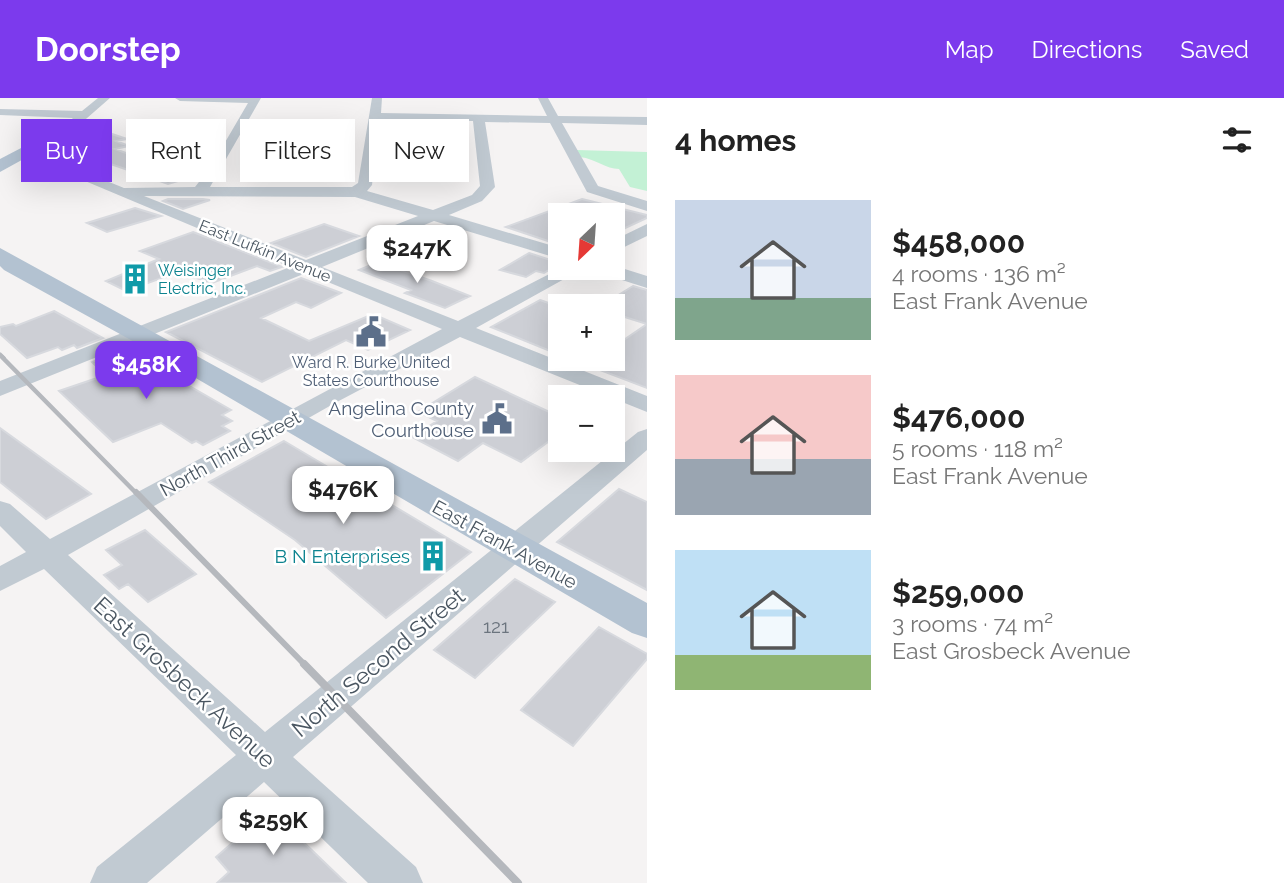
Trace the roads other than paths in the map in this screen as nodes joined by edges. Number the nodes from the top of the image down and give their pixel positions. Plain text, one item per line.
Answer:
1 (105, 98) edge
2 (180, 98) edge
3 (377, 98) edge
4 (543, 98) edge
5 (255, 99) edge
6 (0, 112) edge
7 (85, 115) junction
8 (376, 116) junction
9 (478, 117) junction
10 (80, 119) edge
11 (554, 119) junction
12 (647, 121) edge
13 (0, 144) edge
14 (21, 151) edge
15 (21, 153) edge
16 (0, 167) edge
17 (96, 182) edge
18 (200, 190) junction
19 (118, 191) junction
20 (356, 192) junction
21 (647, 206) edge
22 (434, 215) junction
23 (647, 229) edge
24 (625, 241) edge
25 (548, 250) edge
26 (9, 264) edge
27 (305, 267) junction
28 (625, 275) edge
29 (553, 280) edge
30 (647, 282) edge
31 (461, 330) junction
32 (138, 333) junction
33 (0, 389) edge
34 (647, 405) edge
35 (289, 421) junction
36 (647, 437) edge
37 (0, 510) edge
38 (513, 549) junction
39 (48, 555) junction
40 (0, 580) edge
41 (647, 622) edge
42 (266, 756) junction
43 (113, 883) edge
44 (400, 883) edge

1 - 7 street
2 - 5 street
3 - 8 street
4 - 11 street
5 - 18 street
6 - 7 street
7 - 10 street
8 - 9 street
8 - 20 street
9 - 11 street
9 - 22 street
11 - 12 street
11 - 21 street
13 - 14 main road, East Lufkin Avenue
15 - 16 main road
17 - 19 street, East Lufkin Avenue
18 - 19 street
18 - 20 street
19 - 27 street, East Lufkin Avenue
20 - 22 street
22 - 25 street
22 - 27 street
23 - 24 street
26 - 32 main road, East Frank Avenue
27 - 31 street, East Lufkin Avenue
27 - 32 street
28 - 30 street
29 - 31 street, North Third Street
31 - 34 street, East Lufkin Avenue
31 - 35 street, North Third Street
32 - 33 street
32 - 35 main road, East Frank Avenue
35 - 38 main road, East Frank Avenue
35 - 39 street, North Third Street
36 - 38 street, North Second Street
37 - 39 street, East Grosbeck Avenue
38 - 41 main road, East Frank Avenue
38 - 42 street, North Second Street
39 - 40 street, North Third Street
39 - 42 street, East Grosbeck Avenue
42 - 43 street, North Second Street
42 - 44 street, East Grosbeck Avenue

